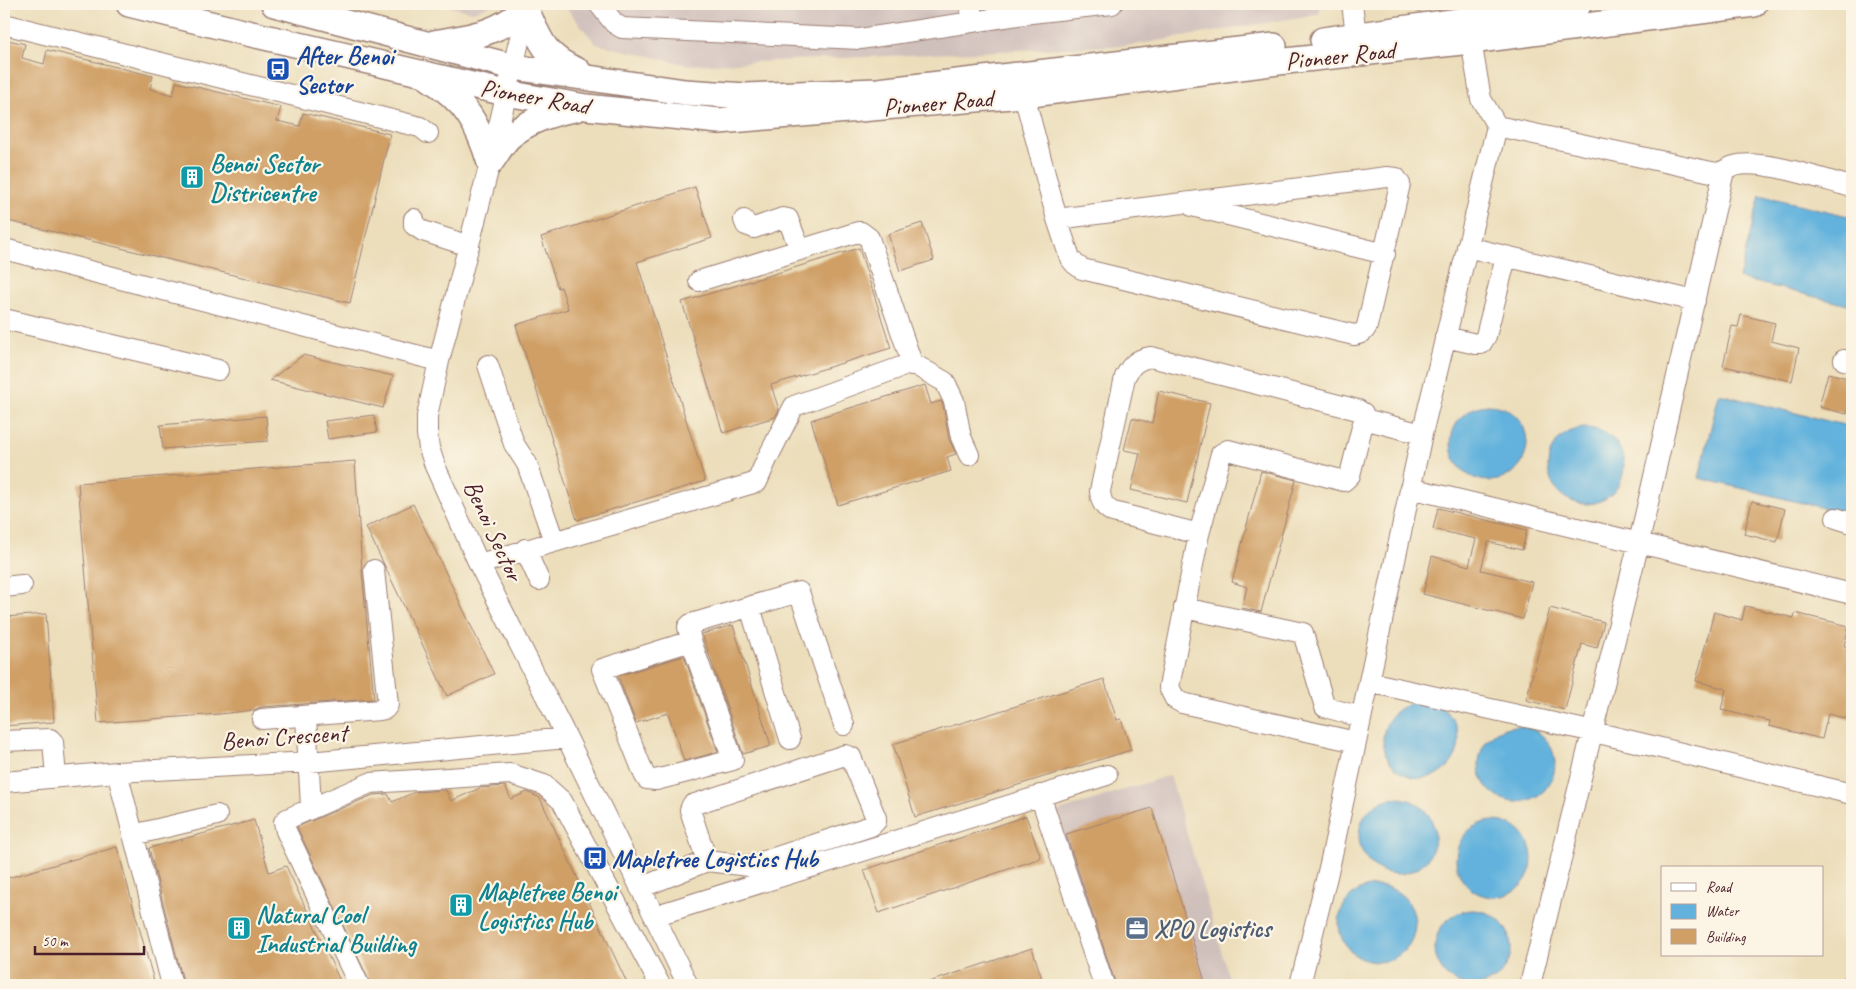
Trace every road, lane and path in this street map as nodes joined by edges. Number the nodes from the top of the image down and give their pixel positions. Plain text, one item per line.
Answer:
1 (129, 4) edge
2 (274, 4) edge
3 (599, 4) edge
4 (1112, 4) edge
5 (1352, 4) edge
6 (1579, 4) edge
7 (1754, 4) edge
8 (527, 6) edge
9 (972, 13) edge
10 (1471, 21) edge
11 (4, 24) edge
12 (426, 44) junction
13 (1357, 45) junction
14 (513, 67) junction
15 (421, 73) junction
16 (606, 80) junction
17 (1017, 85) junction
18 (506, 93) junction
19 (586, 107) junction
20 (1497, 126) junction
21 (428, 133) dead end
22 (490, 163) junction
23 (1724, 171) junction
24 (1852, 187) edge
25 (1181, 204) junction
26 (414, 219) dead end
27 (1057, 219) junction
28 (744, 220) dead end
29 (469, 246) junction
30 (1467, 248) junction
31 (4, 249) edge
32 (800, 250) junction
33 (1385, 254) junction
34 (1506, 257) junction
35 (700, 281) dead end
36 (1695, 301) junction
37 (4, 319) edge
38 (1445, 337) junction
39 (439, 361) junction
40 (912, 363) junction
41 (488, 365) dead end
42 (218, 370) dead end
43 (1364, 419) junction
44 (1422, 434) junction
45 (969, 456) dead end
46 (1410, 488) junction
47 (1199, 534) junction
48 (554, 541) junction
49 (1639, 542) junction
50 (525, 549) junction
51 (479, 564) junction
52 (374, 570) dead end
53 (539, 580) dead end
54 (1852, 594) edge
55 (750, 607) junction
56 (1184, 608) junction
57 (691, 641) junction
58 (1369, 682) junction
59 (306, 716) junction
60 (1361, 717) junction
61 (262, 719) dead end
62 (844, 725) dead end
63 (1594, 732) junction
64 (567, 738) junction
65 (790, 739) dead end
66 (4, 741) edge
67 (1356, 742) junction
68 (308, 762) junction
69 (117, 772) junction
70 (1107, 775) dead end
71 (56, 777) junction
72 (4, 782) edge
73 (1852, 794) edge
74 (1040, 796) junction
75 (311, 807) junction
76 (217, 815) dead end
77 (133, 835) junction
78 (706, 861) junction
79 (640, 888) junction
80 (654, 916) junction
81 (172, 985) edge
82 (359, 985) edge
83 (660, 985) edge
84 (688, 985) edge
85 (1104, 985) edge
86 (1300, 985) edge
87 (1530, 985) edge

1 - 15 main road, Pioneer Road
2 - 12 main road, Pioneer Road
3 - 9 street
4 - 9 street
5 - 13 street
6 - 10 main road, Pioneer Road
7 - 10 main road, Pioneer Road
8 - 12 main road
8 - 14 street, Benoi Sector
8 - 16 main road
10 - 13 main road, Pioneer Road
10 - 20 street
11 - 21 street
12 - 14 main road, Pioneer Road
13 - 17 main road, Pioneer Road
14 - 16 main road, Pioneer Road
14 - 18 street, Benoi Sector
15 - 18 main road, Pioneer Road
15 - 22 main road
16 - 17 main road, Pioneer Road
17 - 19 main road, Pioneer Road
17 - 27 street
18 - 19 main road, Pioneer Road
18 - 22 street, Benoi Sector
19 - 22 main road
20 - 23 street
20 - 30 street
22 - 29 street, Benoi Sector
23 - 24 street
23 - 36 street
25 - 27 street
25 - 33 street
25 - 33 street
26 - 29 street
27 - 33 street
28 - 32 street
29 - 39 street, Benoi Sector
30 - 34 street
30 - 38 street
31 - 39 street
32 - 35 street
32 - 40 street
34 - 36 street
34 - 38 street
36 - 49 street
37 - 42 street
38 - 44 street
39 - 51 street, Benoi Sector
40 - 45 street
40 - 48 street
41 - 48 street
43 - 44 street
43 - 47 street
43 - 47 street
44 - 46 street
46 - 49 street
46 - 58 street
47 - 56 street
48 - 50 street
49 - 54 street
49 - 63 street
50 - 51 street
50 - 53 street
51 - 64 street, Benoi Sector
52 - 59 street
55 - 57 street
55 - 62 street
55 - 65 street
56 - 60 street
56 - 67 street
57 - 57 street
58 - 60 street
58 - 63 street
59 - 61 street
59 - 68 street
60 - 67 street
63 - 73 street
63 - 87 street
64 - 68 street, Benoi Crescent
64 - 79 street, Benoi Sector
66 - 71 street
67 - 86 street
68 - 69 street, Benoi Crescent
68 - 75 street
69 - 71 street, Benoi Crescent
69 - 77 street
70 - 74 street
71 - 72 street, Benoi Crescent
74 - 80 street
74 - 85 street
75 - 82 street
75 - 83 street
76 - 77 street
77 - 81 street
78 - 78 street
78 - 79 street
79 - 80 street, Benoi Sector
80 - 84 street, Benoi Sector

